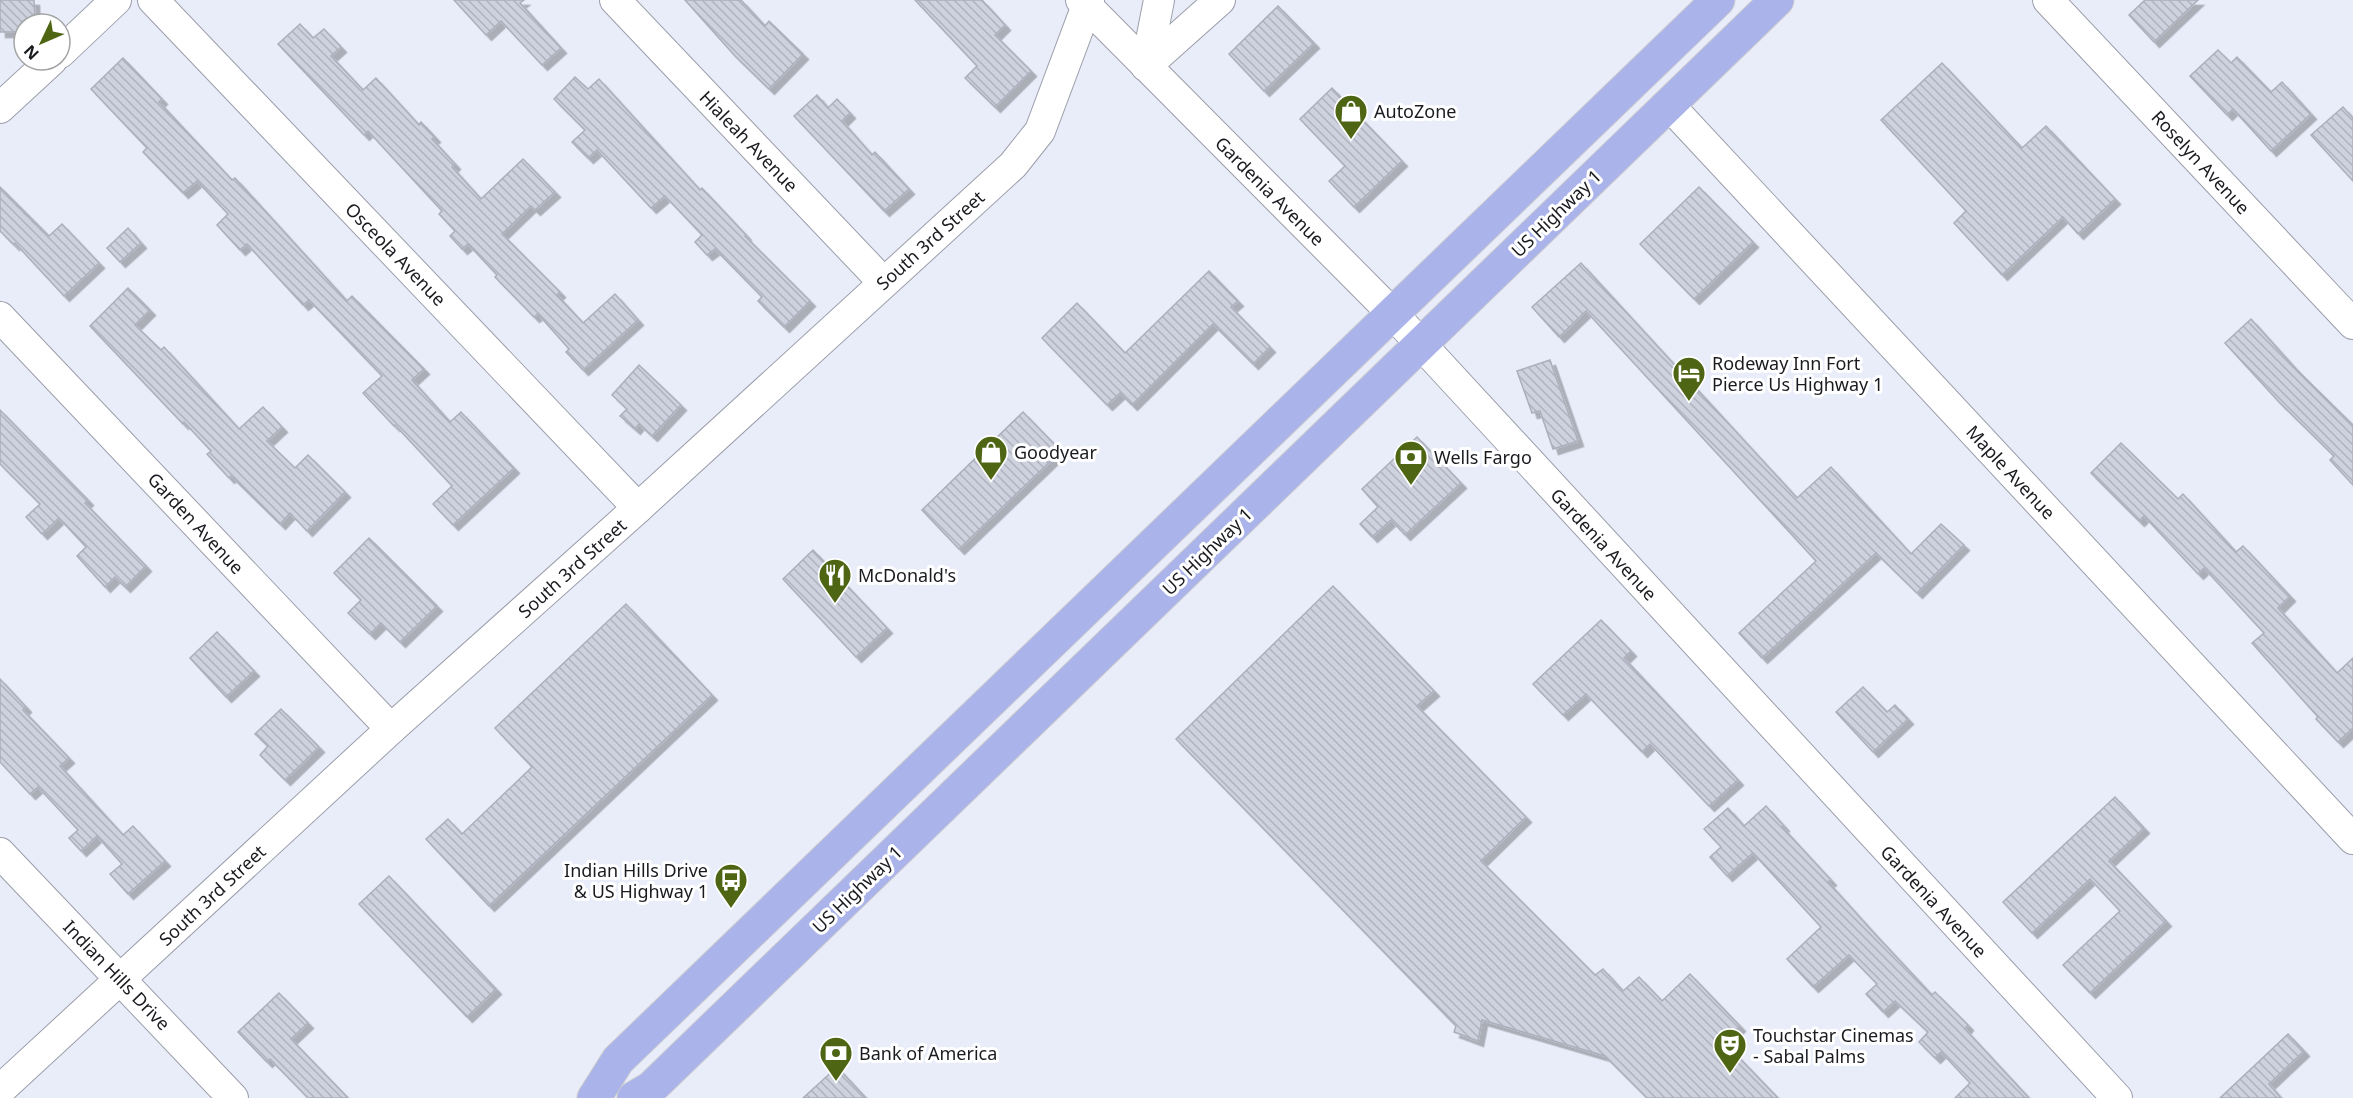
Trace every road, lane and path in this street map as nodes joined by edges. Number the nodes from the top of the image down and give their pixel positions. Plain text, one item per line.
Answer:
1 (116, 0) edge
2 (153, 0) edge
3 (615, 0) edge
4 (1159, 0) edge
5 (1174, 0) edge
6 (1718, 0) edge
7 (1777, 0) edge
8 (2048, 0) edge
9 (1086, 2) edge
10 (1212, 7) edge
11 (72, 41) edge
12 (1146, 66) junction
13 (39, 72) edge
14 (1669, 105) junction
15 (0, 108) edge
16 (884, 282) junction
17 (1393, 314) junction
18 (0, 316) edge
19 (2353, 324) edge
20 (1419, 345) junction
21 (638, 508) junction
22 (1074, 621) junction
23 (1003, 689) junction
24 (1057, 695) junction
25 (391, 729) junction
26 (975, 775) junction
27 (2353, 839) edge
28 (0, 853) edge
29 (121, 978) junction
30 (0, 1090) edge
31 (233, 1098) edge
32 (594, 1098) edge
33 (634, 1098) edge
34 (2116, 1098) edge

1 - 11 street
2 - 21 street, Osceola Avenue
3 - 16 street, Hialeah Avenue
4 - 12 street
5 - 10 street
6 - 17 main road
7 - 14 main road, US Highway 1
8 - 19 street, Roselyn Avenue
9 - 12 street, Gardenia Avenue
9 - 16 street, South 3rd Street
10 - 12 street
12 - 17 street, Gardenia Avenue
13 - 15 street
14 - 20 main road, US Highway 1
14 - 27 street, Maple Avenue
16 - 21 street, South 3rd Street
17 - 20 street, Gardenia Avenue
17 - 22 main road
18 - 25 street, Garden Avenue
20 - 24 main road, US Highway 1
20 - 34 street, Gardenia Avenue
21 - 25 street, South 3rd Street
22 - 23 main road
22 - 24 main road
23 - 26 main road
23 - 32 main road
24 - 26 main road, US Highway 1
25 - 29 street, South 3rd Street
26 - 33 main road, US Highway 1
28 - 29 street, Indian Hills Drive
29 - 30 street, South 3rd Street
29 - 31 street, Indian Hills Drive

